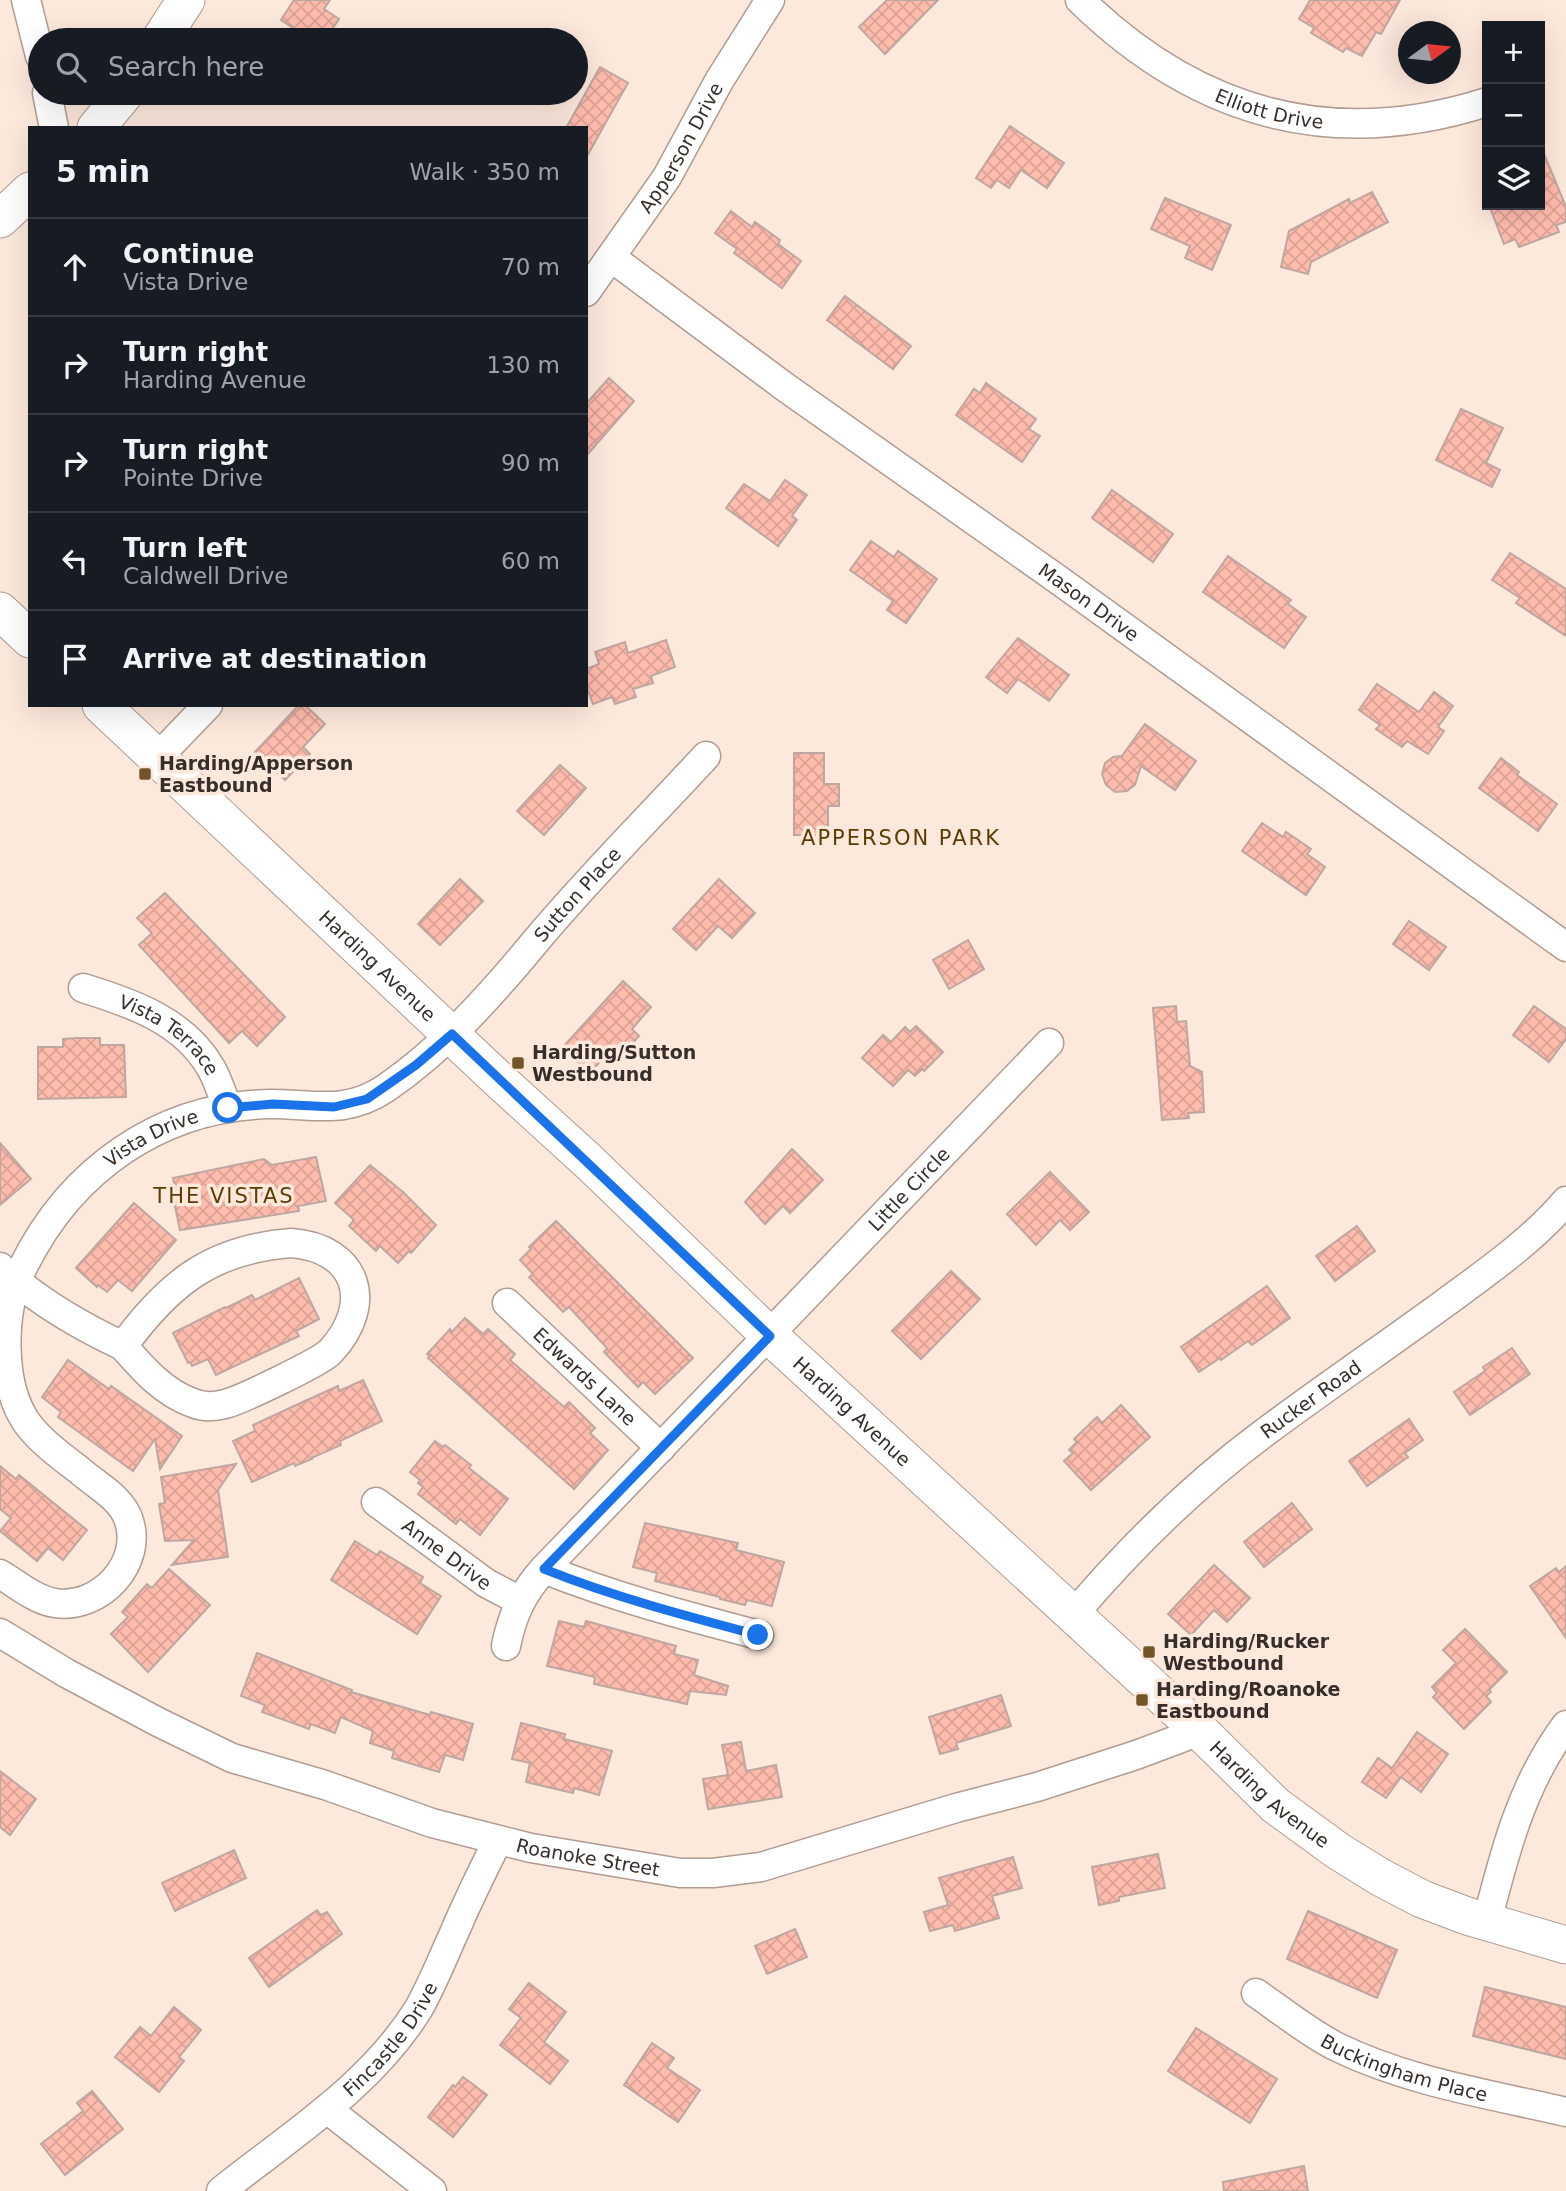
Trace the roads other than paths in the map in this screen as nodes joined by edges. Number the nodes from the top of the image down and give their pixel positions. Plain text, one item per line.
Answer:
1 (26, 0) edge
2 (186, 0) edge
3 (770, 0) edge
4 (1080, 0) edge
5 (33, 28) edge
6 (168, 28) edge
7 (1482, 104) edge
8 (49, 105) edge
9 (115, 105) edge
10 (54, 126) edge
11 (98, 126) edge
12 (28, 193) edge
13 (0, 219) edge
14 (612, 258) junction
15 (588, 289) edge
16 (0, 611) edge
17 (28, 637) edge
18 (103, 707) edge
19 (206, 707) edge
20 (706, 756) dead end
21 (157, 758) junction
22 (1566, 947) edge
23 (83, 988) dead end
24 (452, 1034) junction
25 (1049, 1043) dead end
26 (228, 1108) junction
27 (1566, 1201) edge
28 (8, 1274) edge
29 (507, 1303) dead end
30 (770, 1336) junction
31 (123, 1346) junction
32 (661, 1448) junction
33 (376, 1502) dead end
34 (544, 1569) junction
35 (0, 1574) edge
36 (520, 1601) junction
37 (1073, 1615) junction
38 (0, 1633) edge
39 (758, 1635) dead end
40 (506, 1646) dead end
41 (1566, 1725) edge
42 (1200, 1731) junction
43 (498, 1840) junction
44 (1487, 1921) junction
45 (1566, 1945) edge
46 (1256, 1993) dead end
47 (327, 2109) junction
48 (1566, 2112) edge
49 (221, 2191) edge
50 (432, 2191) edge

1 - 5 street
2 - 6 main road
3 - 14 street, Apperson Drive
4 - 7 street, Elliott Drive
8 - 10 street
9 - 11 main road
12 - 13 main road
14 - 15 street, Apperson Drive
14 - 22 street, Mason Drive
16 - 17 main road
18 - 21 main road, Harding Avenue
19 - 21 street
20 - 24 street, Sutton Place
21 - 24 main road, Harding Avenue
23 - 26 street, Vista Terrace
24 - 26 street, Vista Drive
24 - 30 main road, Harding Avenue
25 - 30 street, Little Circle
26 - 28 street, Vista Drive
27 - 37 street, Rucker Road
28 - 31 street
28 - 35 street, Vista Drive
29 - 32 street, Edwards Lane
30 - 32 street, Little Circle
30 - 37 main road, Harding Avenue
31 - 31 street
32 - 34 street, Little Circle
33 - 36 street, Anne Drive
34 - 36 street, Little Circle
34 - 39 street
36 - 40 street, Little Circle
37 - 42 main road, Harding Avenue
38 - 43 street, Roanoke Street
41 - 44 street
42 - 43 street, Roanoke Street
42 - 44 main road, Harding Avenue
43 - 47 street, Fincastle Drive
44 - 45 main road, Harding Avenue
46 - 48 street, Buckingham Place
47 - 49 street, Fincastle Drive
47 - 50 street

